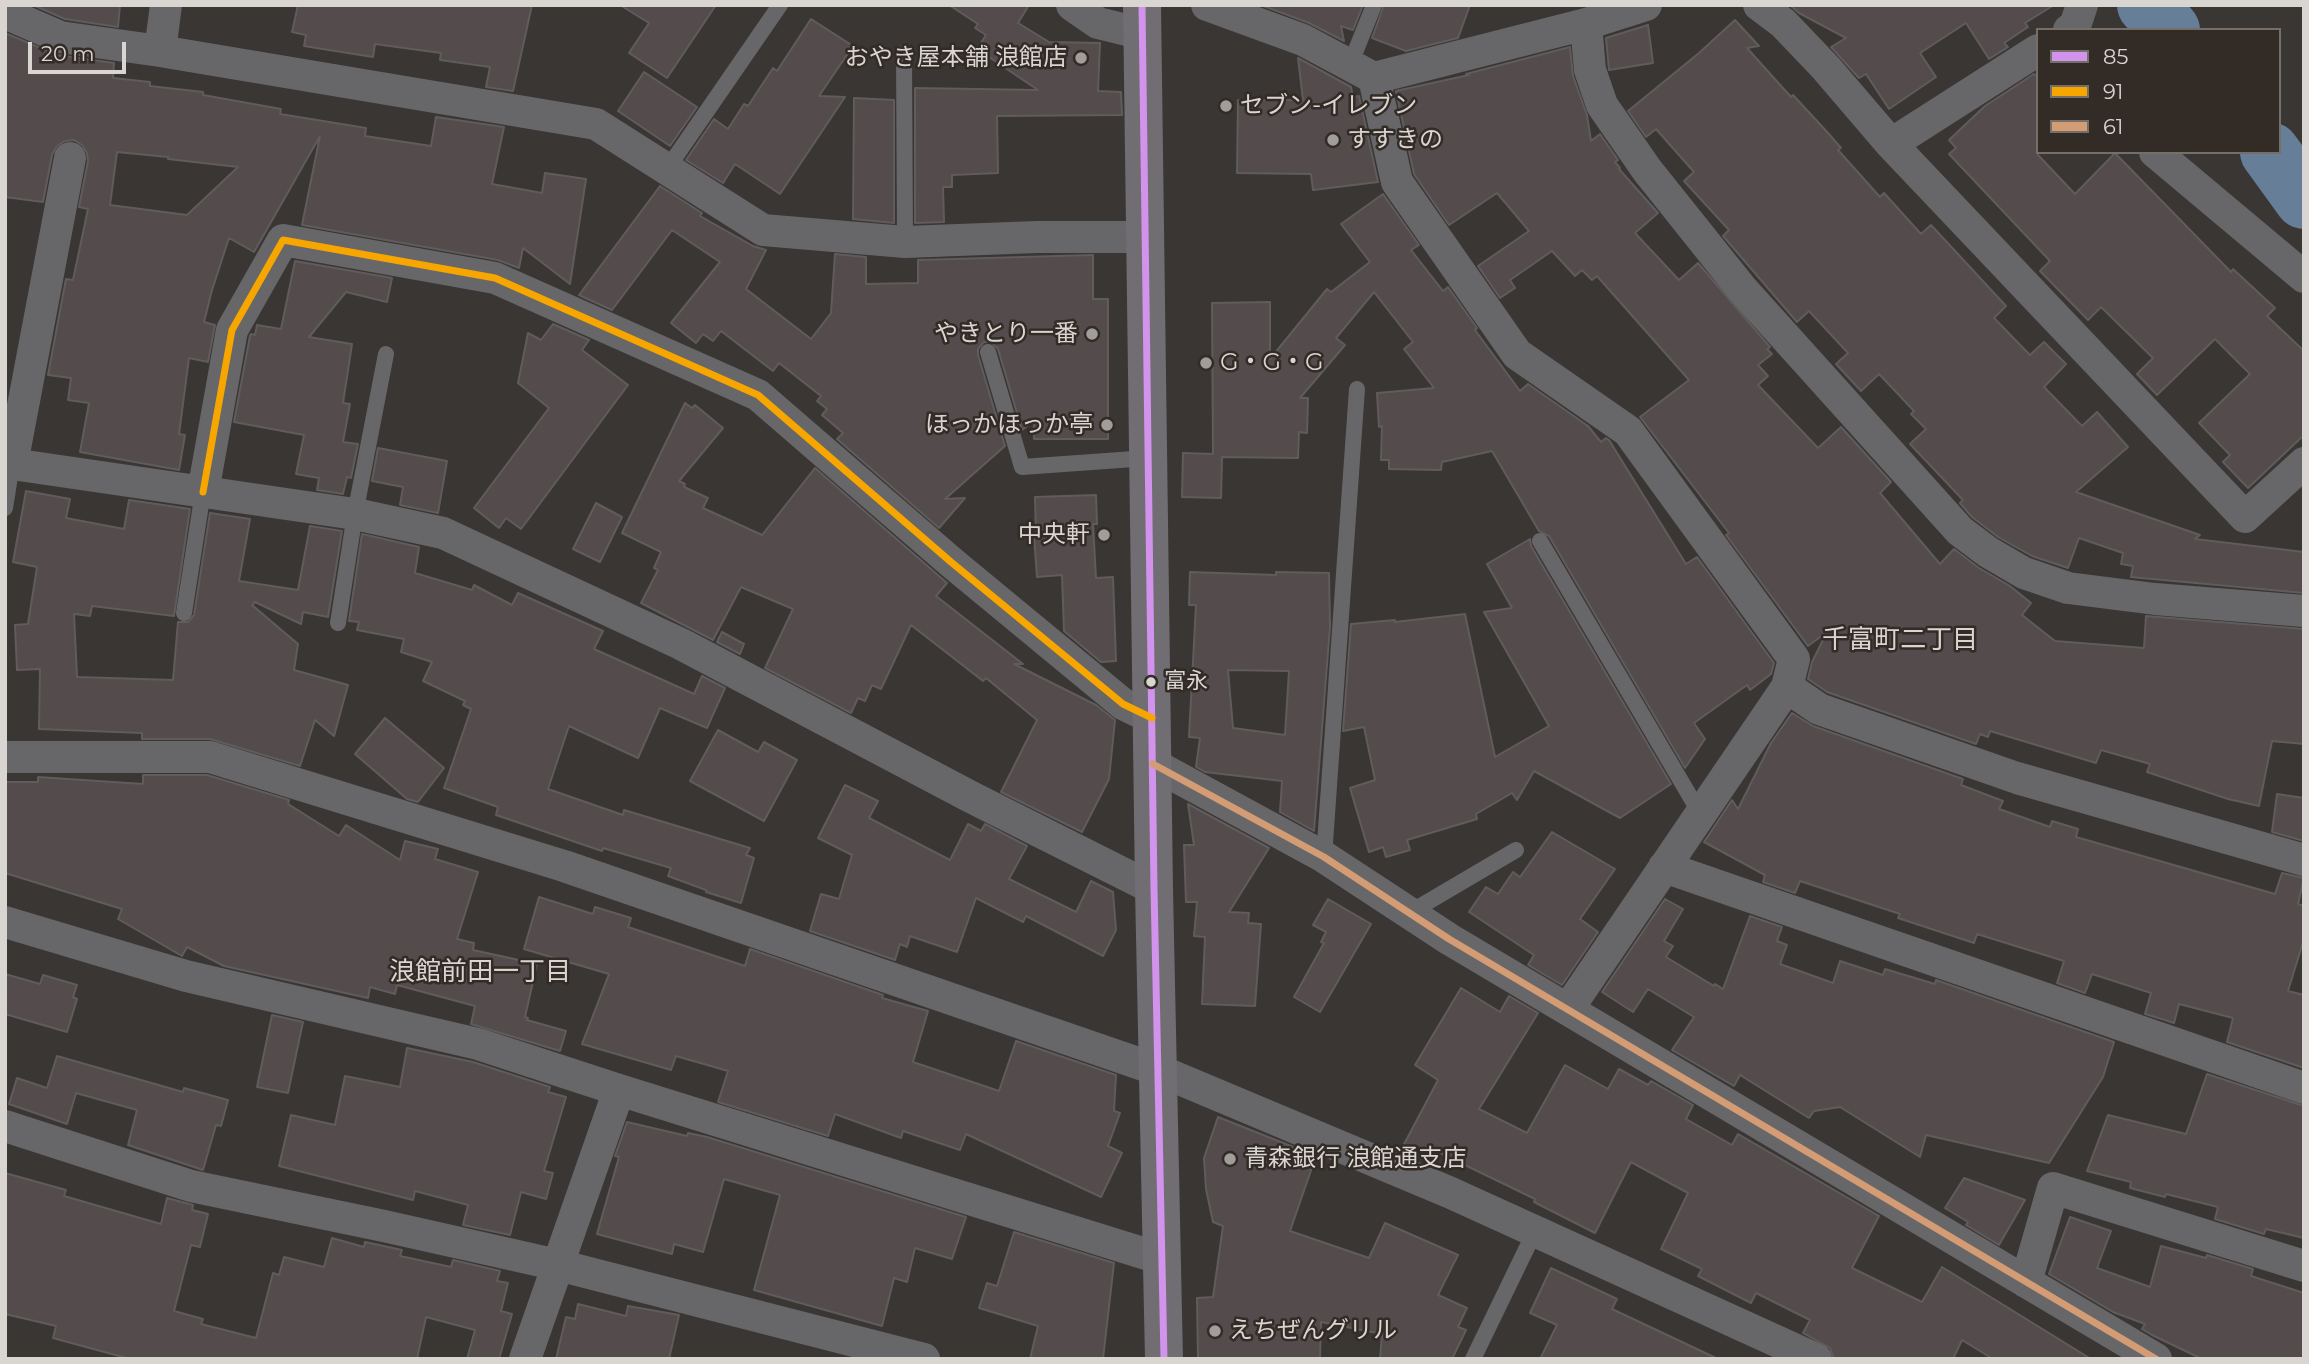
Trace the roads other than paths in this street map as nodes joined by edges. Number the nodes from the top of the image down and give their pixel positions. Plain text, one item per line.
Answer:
1 (166, 5) edge
2 (780, 5) edge
3 (1072, 5) edge
4 (1207, 5) edge
5 (1374, 5) edge
6 (1646, 5) edge
7 (1759, 5) edge
8 (5, 13) edge
9 (1143, 20) edge
10 (1586, 24) junction
11 (160, 51) junction
12 (2036, 51) edge
13 (904, 53) dead end
14 (1362, 71) junction
15 (1891, 144) junction
16 (2157, 154) edge
17 (70, 158) dead end
18 (667, 169) junction
19 (1145, 237) junction
20 (905, 242) junction
21 (2304, 277) edge
22 (988, 352) dead end
23 (386, 354) dead end
24 (1357, 389) dead end
25 (1149, 458) junction
26 (9, 463) edge
27 (2304, 463) edge
28 (202, 492) junction
29 (5, 508) edge
30 (355, 514) junction
31 (1540, 541) dead end
32 (2304, 611) edge
33 (184, 613) dead end
34 (338, 623) dead end
35 (1787, 687) junction
36 (1153, 718) junction
37 (5, 757) edge
38 (1153, 764) junction
39 (1701, 815) junction
40 (1516, 849) dead end
41 (1324, 857) junction
42 (2304, 860) edge
43 (1664, 867) junction
44 (1154, 889) junction
45 (1409, 913) junction
46 (5, 922) edge
47 (1567, 1009) junction
48 (1158, 1070) junction
49 (2304, 1088) edge
50 (619, 1090) junction
51 (5, 1126) edge
52 (1535, 1231) junction
53 (1162, 1259) junction
54 (558, 1265) junction
55 (2304, 1266) edge
56 (2026, 1282) junction
57 (831, 1347) edge
58 (525, 1359) edge
59 (923, 1359) edge
60 (1164, 1359) edge
61 (1473, 1359) edge
62 (1816, 1359) edge
63 (2156, 1359) edge

1 - 11 street
2 - 18 lane
3 - 9 street
4 - 14 street
5 - 14 lane
6 - 10 street
7 - 15 street
8 - 11 street
9 - 19 main road
10 - 14 street
10 - 32 street
11 - 18 street
12 - 15 street
13 - 20 lane
14 - 35 street
15 - 27 street
16 - 21 street
17 - 26 street
18 - 20 street
19 - 20 street
19 - 25 main road
22 - 25 lane
23 - 30 lane
24 - 41 lane
25 - 36 main road
26 - 28 street
26 - 29 lane
28 - 30 street
28 - 33 lane
28 - 36 street
30 - 34 lane
30 - 44 street
31 - 39 lane
35 - 39 street
35 - 42 street
36 - 38 main road
37 - 48 street
38 - 41 street
38 - 44 main road
39 - 43 street
40 - 45 lane
41 - 45 street
43 - 47 street
43 - 49 street
44 - 48 main road
45 - 47 street
46 - 50 street
47 - 56 street
48 - 52 street
48 - 53 main road
50 - 53 street
50 - 54 street
51 - 54 street
52 - 61 lane
52 - 62 street
53 - 60 main road
54 - 57 street
54 - 58 street
55 - 56 street
56 - 63 street
57 - 59 street

